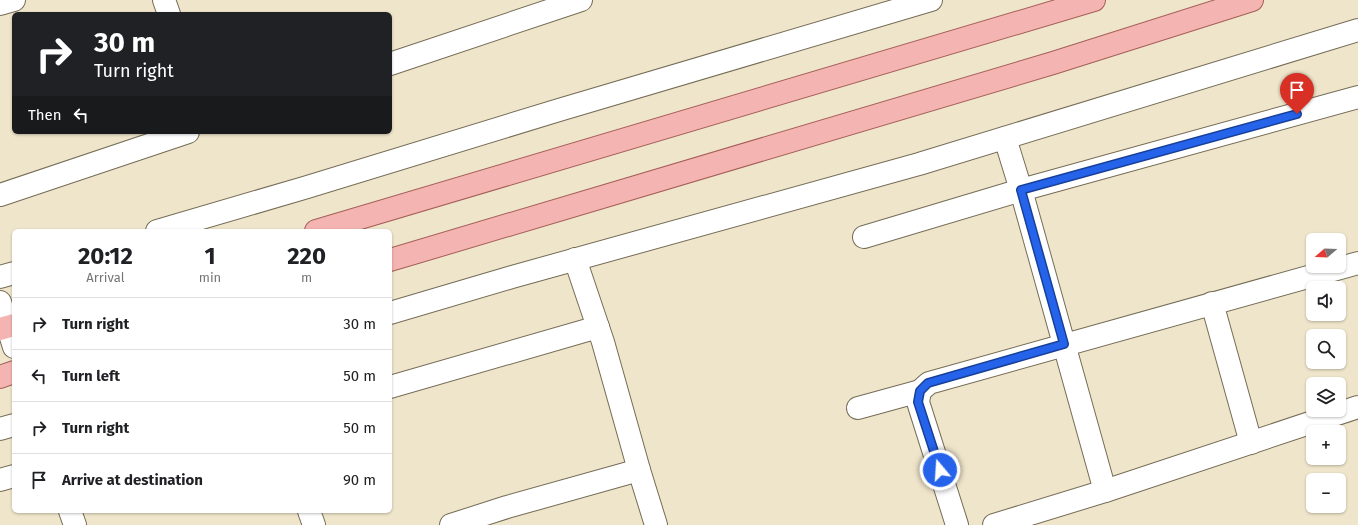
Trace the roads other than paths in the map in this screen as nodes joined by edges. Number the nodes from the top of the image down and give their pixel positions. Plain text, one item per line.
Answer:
1 (14, 0) edge
2 (164, 0) edge
3 (581, 0) edge
4 (931, 0) edge
5 (1094, 0) edge
6 (1252, 0) edge
7 (0, 4) edge
8 (167, 12) edge
9 (1358, 30) edge
10 (392, 63) edge
11 (1358, 97) edge
12 (182, 134) edge
13 (1005, 138) junction
14 (1021, 190) junction
15 (0, 195) edge
16 (164, 229) edge
17 (323, 229) edge
18 (864, 236) dead end
19 (392, 259) edge
20 (576, 259) junction
21 (1358, 263) edge
22 (12, 274) edge
23 (0, 277) edge
24 (0, 302) edge
25 (1212, 303) junction
26 (392, 312) edge
27 (598, 327) junction
28 (9, 332) edge
29 (1064, 344) junction
30 (12, 373) edge
31 (0, 377) edge
32 (392, 387) edge
33 (920, 391) junction
34 (1358, 407) edge
35 (858, 408) dead end
36 (12, 426) edge
37 (0, 429) edge
38 (1250, 443) junction
39 (638, 470) junction
40 (12, 477) edge
41 (0, 480) edge
42 (1104, 491) junction
43 (71, 513) edge
44 (310, 513) edge
45 (510, 516) edge
46 (75, 525) edge
47 (314, 525) edge
48 (451, 525) edge
49 (656, 525) edge
50 (957, 525) edge
51 (994, 525) edge

1 - 7 street
2 - 8 street
3 - 10 street
4 - 16 street
5 - 17 main road
6 - 19 main road
9 - 13 street
11 - 14 street
12 - 15 street
13 - 14 street
13 - 20 street
14 - 18 street
14 - 29 street
20 - 26 street
20 - 27 street
21 - 25 street
22 - 23 street
24 - 28 street
25 - 29 street
25 - 38 street
27 - 32 street
27 - 39 street
29 - 33 street
29 - 42 street
30 - 31 main road
33 - 35 street
33 - 50 street
34 - 38 street
36 - 37 street
38 - 42 street
39 - 45 street
39 - 49 street
40 - 41 street
42 - 51 street
43 - 46 street
44 - 47 street
45 - 48 street

